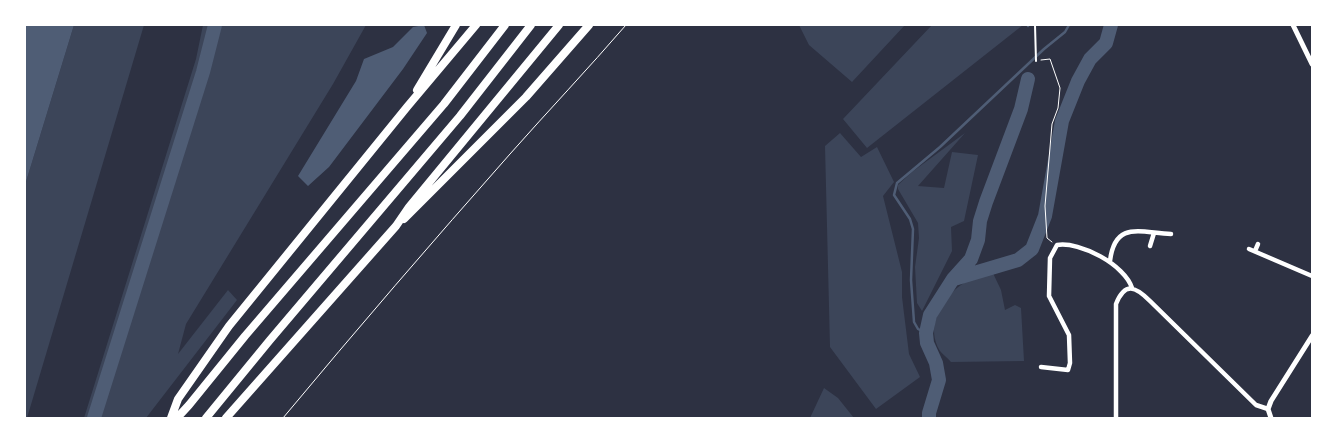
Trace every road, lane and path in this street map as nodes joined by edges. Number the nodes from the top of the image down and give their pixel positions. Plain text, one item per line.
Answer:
1 (456, 25) edge
2 (476, 25) edge
3 (505, 25) edge
4 (531, 25) edge
5 (559, 25) edge
6 (589, 25) edge
7 (626, 25) edge
8 (1035, 25) edge
9 (1293, 25) edge
10 (1310, 56) edge
11 (1036, 61) joint
12 (1312, 64) edge
13 (407, 107) junction
14 (396, 226) junction
15 (1154, 233) junction
16 (1171, 234) dead end
17 (1047, 238) dead end
18 (1258, 244) dead end
19 (1150, 246) dead end
20 (1249, 249) dead end
21 (1255, 251) junction
22 (1110, 261) junction
23 (1312, 276) edge
24 (1132, 288) junction
25 (1312, 336) edge
26 (1041, 367) dead end
27 (1268, 409) junction
28 (171, 418) edge
29 (177, 418) edge
30 (206, 418) edge
31 (226, 418) edge
32 (283, 418) edge
33 (1116, 418) edge
34 (1271, 418) edge

1 - 13 highway
2 - 13 highway
3 - 29 highway
4 - 30 highway
5 - 14 highway
6 - 14 highway
7 - 32 path
8 - 11 lane
9 - 10 street
10 - 12 street
11 - 17 path
13 - 28 highway
14 - 31 highway
15 - 16 street
15 - 19 street
15 - 22 street
18 - 21 street
20 - 21 street
21 - 23 street
22 - 24 street
22 - 26 street
24 - 27 street
24 - 33 street
25 - 27 street
27 - 34 street

